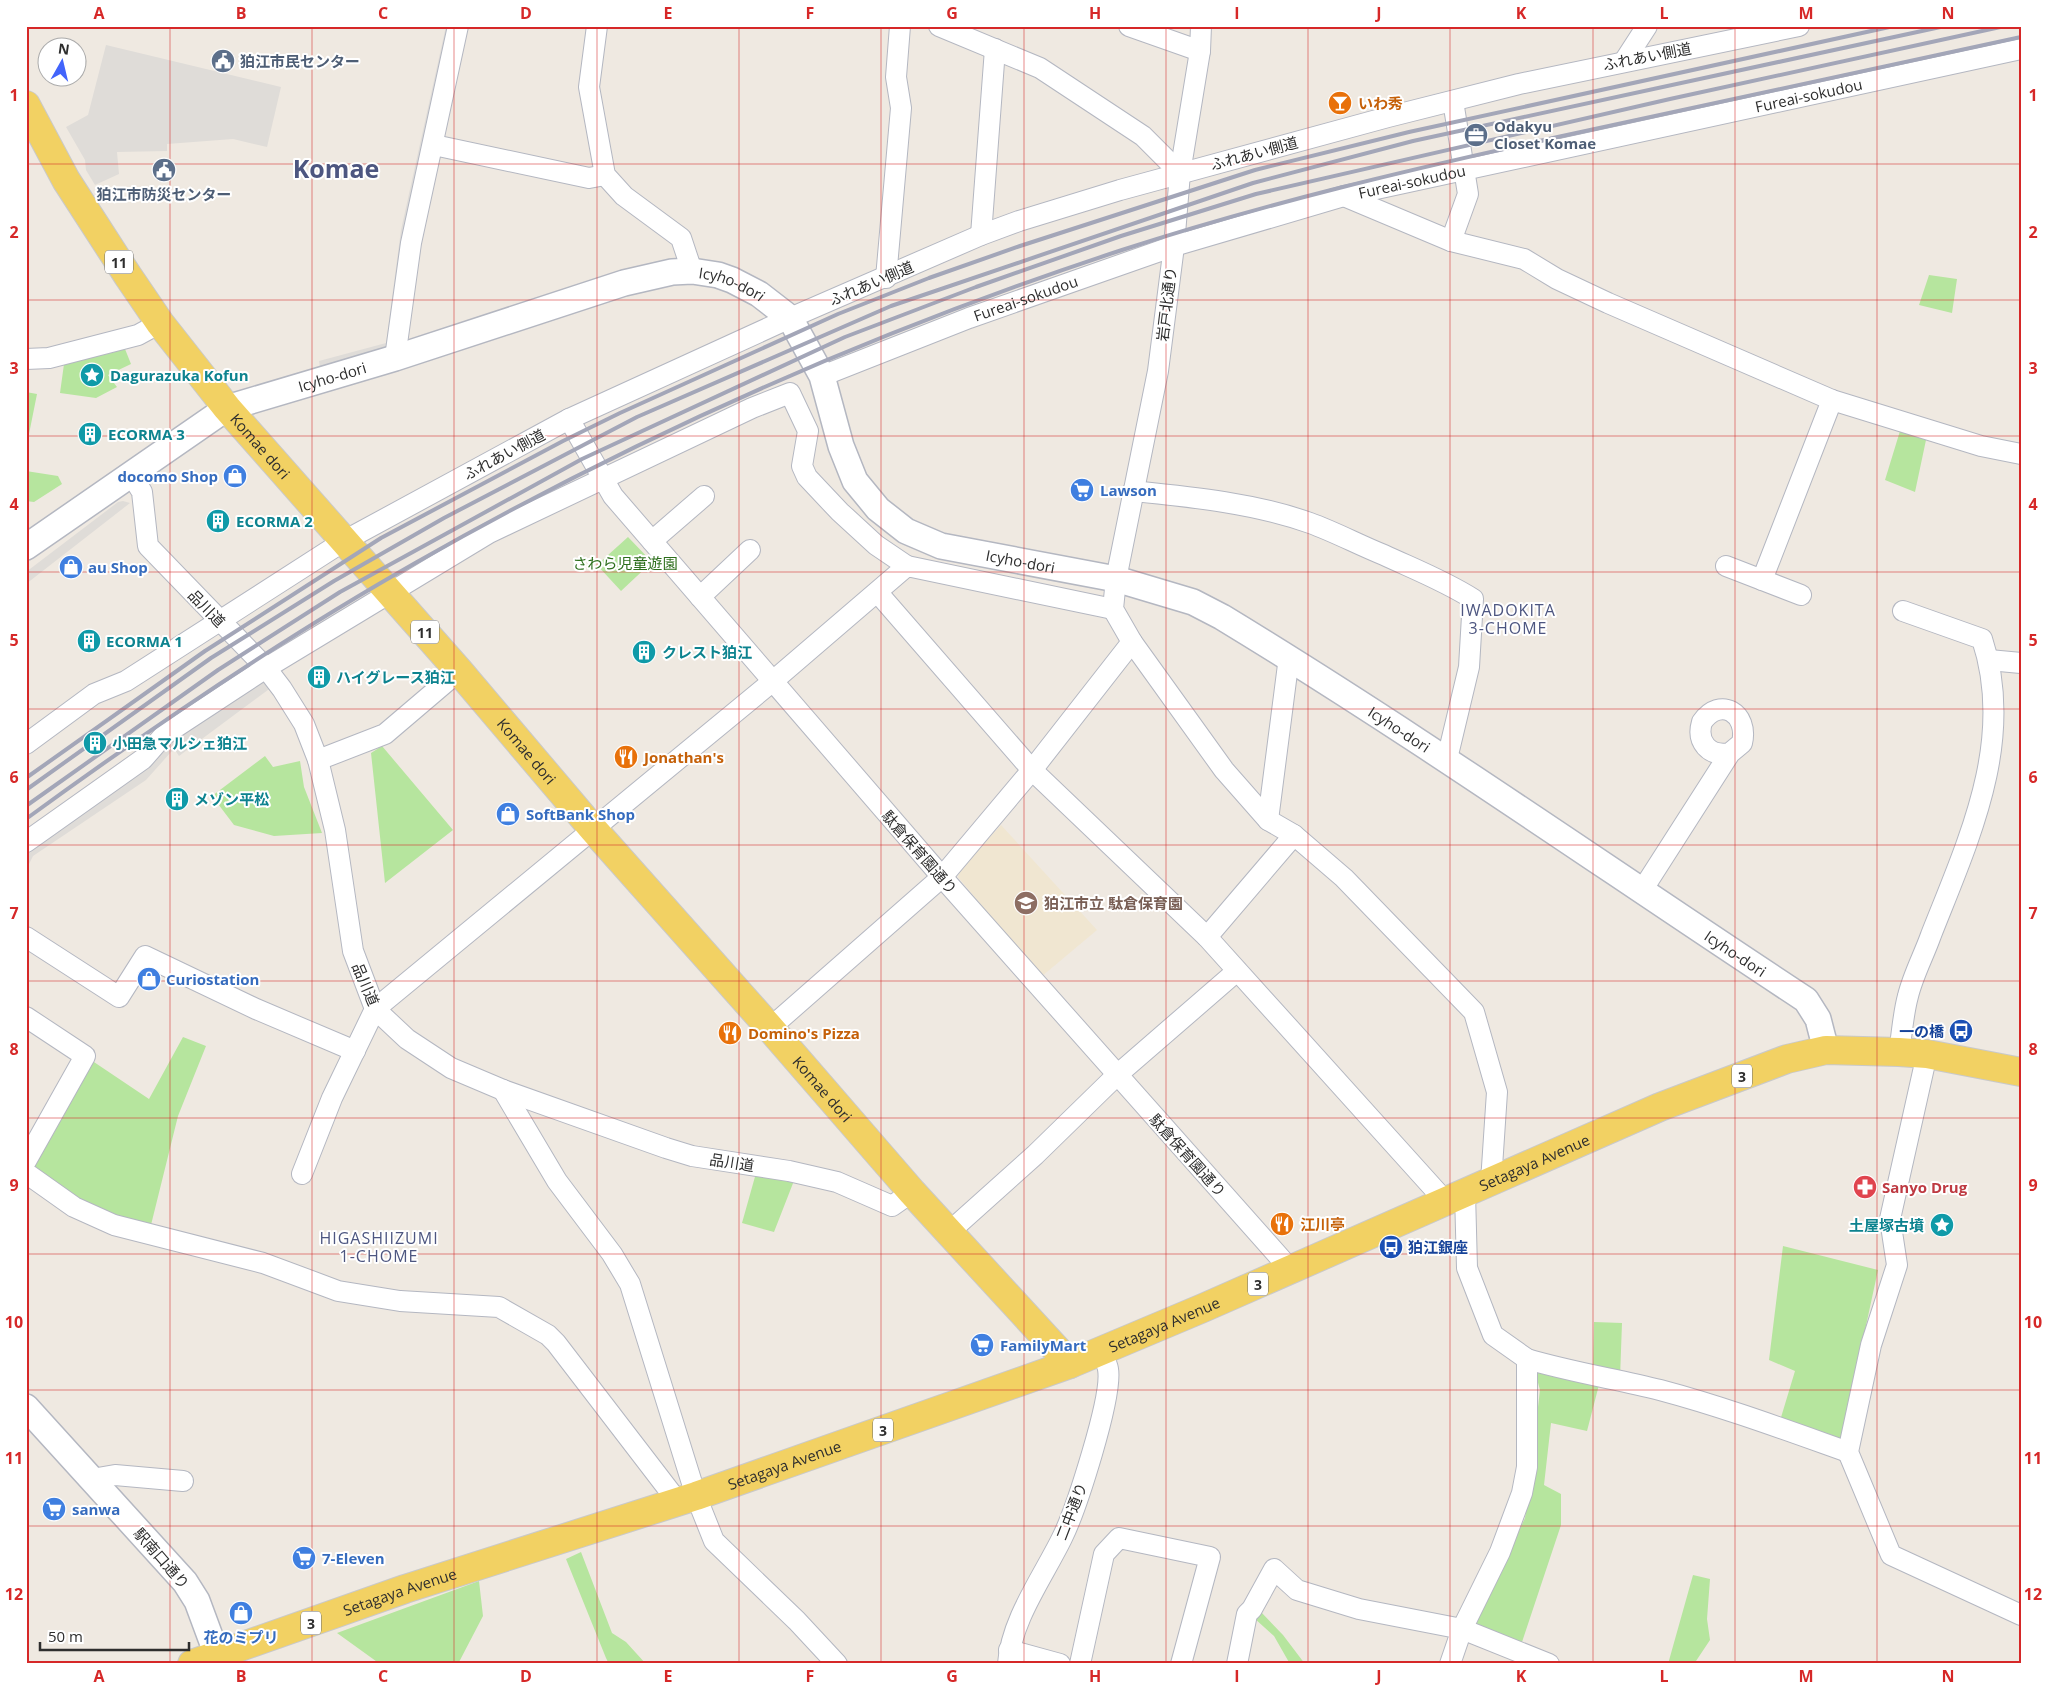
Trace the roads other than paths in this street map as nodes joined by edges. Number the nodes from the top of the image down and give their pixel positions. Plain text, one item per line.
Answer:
1 (458, 26) edge
2 (597, 26) edge
3 (900, 26) edge
4 (939, 26) edge
5 (1129, 26) edge
6 (1201, 26) edge
7 (1647, 26) edge
8 (1799, 26) edge
9 (995, 49) junction
10 (2021, 49) edge
11 (1200, 51) junction
12 (1625, 60) junction
13 (1453, 101) junction
14 (26, 105) edge
15 (434, 145) junction
16 (1465, 170) junction
17 (1180, 173) junction
18 (605, 175) junction
19 (1344, 196) junction
20 (981, 235) junction
21 (1451, 241) junction
22 (1174, 246) junction
23 (692, 270) junction
24 (886, 278) junction
25 (790, 318) junction
26 (160, 323) junction
27 (395, 358) junction
28 (26, 359) edge
29 (822, 376) junction
30 (1832, 400) junction
31 (227, 408) junction
32 (569, 419) junction
33 (2021, 454) edge
34 (131, 474) junction
35 (604, 479) junction
36 (1133, 491) junction
37 (704, 496) dead end
38 (344, 541) junction
39 (652, 541) junction
40 (26, 547) edge
41 (750, 550) dead end
42 (907, 566) junction
43 (1726, 566) dead end
44 (1116, 580) junction
45 (1762, 580) junction
46 (390, 593) junction
47 (878, 593) junction
48 (1801, 595) dead end
49 (700, 596) junction
50 (1113, 609) junction
51 (1902, 611) dead end
52 (219, 622) junction
53 (1132, 642) junction
54 (1289, 657) junction
55 (1989, 660) junction
56 (2021, 663) edge
57 (266, 668) junction
58 (459, 671) junction
59 (773, 682) junction
60 (26, 744) edge
61 (1730, 753) dead end
62 (1447, 758) junction
63 (318, 760) junction
64 (1032, 770) junction
65 (1268, 820) junction
66 (593, 828) junction
67 (1294, 835) junction
68 (26, 842) edge
69 (942, 877) junction
70 (1641, 892) junction
71 (26, 937) edge
72 (1207, 937) junction
73 (1237, 971) junction
74 (376, 1009) junction
75 (26, 1017) edge
76 (770, 1028) junction
77 (1826, 1050) junction
78 (355, 1051) junction
79 (1899, 1052) junction
80 (1927, 1054) junction
81 (2021, 1072) edge
82 (1117, 1075) junction
83 (503, 1090) junction
84 (26, 1161) edge
85 (26, 1173) edge
86 (302, 1174) dead end
87 (1491, 1182) junction
88 (912, 1192) junction
89 (1456, 1198) junction
90 (948, 1233) junction
91 (1291, 1270) junction
92 (1101, 1351) junction
93 (1527, 1359) junction
94 (1070, 1364) junction
95 (26, 1407) edge
96 (1848, 1452) junction
97 (92, 1479) junction
98 (183, 1481) dead end
99 (687, 1499) junction
100 (2021, 1615) edge
101 (1462, 1629) junction
102 (1008, 1657) edge
103 (204, 1659) edge
104 (837, 1664) edge
105 (1060, 1664) edge
106 (1080, 1664) edge
107 (1181, 1664) edge
108 (1237, 1664) edge
109 (1450, 1664) edge
110 (1549, 1664) edge

1 - 15 street
2 - 18 street
3 - 24 street
4 - 9 street
5 - 11 street
6 - 11 street, 岩戸北通り
7 - 12 street
8 - 12 street, ふれあい側道
9 - 17 street
9 - 20 street
10 - 16 street, Fureai-sokudou
11 - 17 street, 岩戸北通り
12 - 13 street, ふれあい側道
13 - 16 street
13 - 17 street, ふれあい側道
14 - 26 main road, Komae dori / 11
15 - 18 street
15 - 27 street
16 - 19 street, Fureai-sokudou
16 - 21 street
17 - 20 street, ふれあい側道
17 - 22 street, 岩戸北通り
18 - 23 street
19 - 21 street
19 - 22 street, Fureai-sokudou
20 - 24 street, ふれあい側道
21 - 30 street
22 - 29 street, Fureai-sokudou
22 - 36 street, 岩戸北通り
23 - 25 street, Icyho-dori
23 - 27 street, Icyho-dori
24 - 25 street, ふれあい側道
25 - 29 street, Icyho-dori
25 - 32 street, ふれあい側道
26 - 28 street
26 - 31 main road, Komae dori / 11
27 - 31 street, Icyho-dori
29 - 44 street, Icyho-dori
30 - 33 street
30 - 45 street
31 - 34 street, Icyho-dori
31 - 38 main road, Komae dori / 11
32 - 35 street, 駄倉保育園通り
32 - 38 street, ふれあい側道
34 - 40 street, Icyho-dori
34 - 52 street, 品川道
35 - 39 street, 駄倉保育園通り
35 - 42 street
35 - 46 street
36 - 44 street, 岩戸北通り
36 - 62 street
37 - 39 street
38 - 46 main road, Komae dori / 11
38 - 52 street, ふれあい側道
39 - 49 street, 駄倉保育園通り
41 - 49 street
42 - 47 street
42 - 50 street
43 - 45 street
44 - 50 street, 岩戸北通り
44 - 54 street, Icyho-dori
45 - 48 street
46 - 57 street
46 - 58 main road, Komae dori / 11
47 - 59 street
47 - 64 street
49 - 59 street, 駄倉保育園通り
50 - 53 street
51 - 55 street
52 - 57 street, 品川道
52 - 60 street, ふれあい側道
53 - 64 street
53 - 65 street
54 - 62 street, Icyho-dori
54 - 65 street
55 - 56 street
55 - 79 street
57 - 63 street, 品川道
57 - 68 street
58 - 63 street
58 - 66 main road, Komae dori / 11
59 - 66 street
59 - 69 street, 駄倉保育園通り
61 - 70 street
62 - 70 street, Icyho-dori
63 - 74 street, 品川道
64 - 69 street
64 - 72 street
65 - 67 street
66 - 74 street
66 - 76 main road, Komae dori / 11
67 - 72 street
67 - 87 street
69 - 76 street
69 - 82 street, 駄倉保育園通り
70 - 77 street, Icyho-dori
71 - 78 street
72 - 73 street
73 - 82 street
73 - 89 street
74 - 78 street
74 - 83 street, 品川道
75 - 84 street
76 - 88 main road, Komae dori / 11
77 - 79 main road, Setagaya Avenue / 3
77 - 87 main road, Setagaya Avenue / 3
78 - 86 street
79 - 80 main road, Setagaya Avenue / 3
80 - 81 main road, 3
80 - 96 street
82 - 90 street
82 - 91 street, 駄倉保育園通り
83 - 88 street, 品川道
83 - 99 street
85 - 99 street
87 - 89 main road, Setagaya Avenue / 3
88 - 90 main road, Komae dori / 11
89 - 91 main road, Setagaya Avenue / 3
89 - 93 street
90 - 94 main road, Komae dori / 11
91 - 92 main road, Setagaya Avenue / 3
92 - 94 main road, Setagaya Avenue / 3
92 - 102 street, 二中通り
93 - 96 street
93 - 101 street
94 - 99 main road, Setagaya Avenue / 3
95 - 97 street, 駅南口通り
96 - 100 street
97 - 98 street
97 - 103 street, 駅南口通り
99 - 103 main road, Setagaya Avenue / 3
99 - 104 street
101 - 108 street
101 - 109 street
101 - 110 street
102 - 105 street
106 - 107 street

